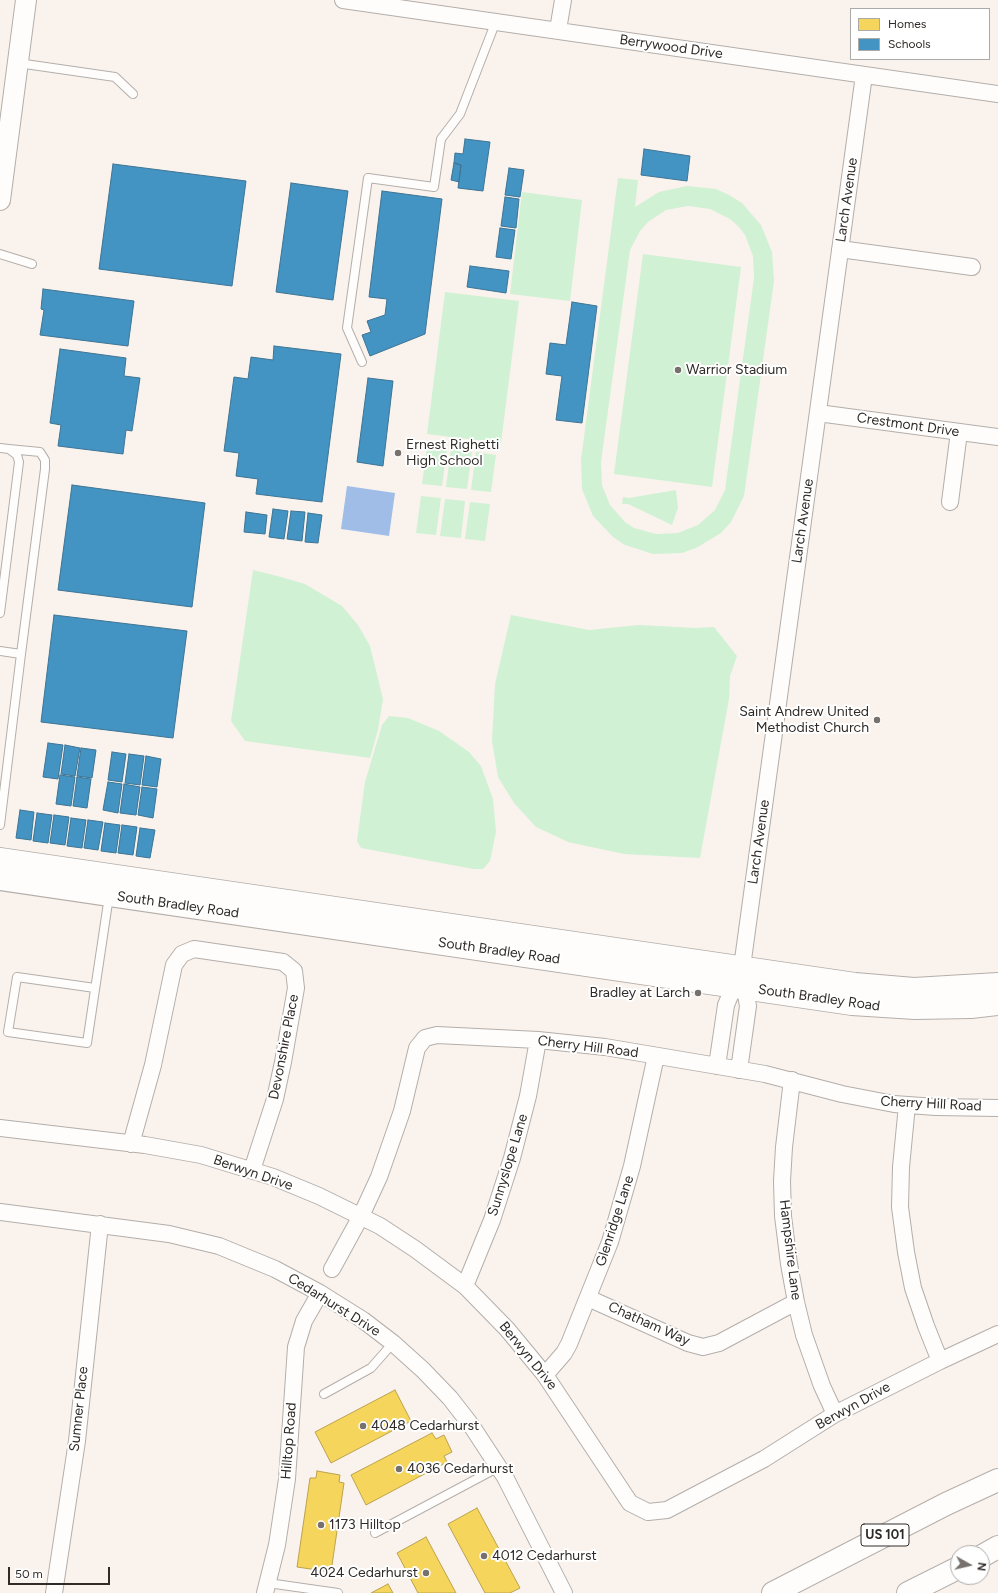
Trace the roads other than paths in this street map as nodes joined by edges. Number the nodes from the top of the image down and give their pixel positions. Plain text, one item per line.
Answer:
1 (26, 0) edge
2 (343, 0) edge
3 (563, 0) edge
4 (496, 22) junction
5 (558, 30) junction
6 (18, 63) junction
7 (864, 75) junction
8 (133, 94) dead end
9 (998, 94) edge
10 (0, 200) edge
11 (840, 249) junction
12 (0, 254) edge
13 (32, 264) dead end
14 (972, 267) dead end
15 (362, 362) dead end
16 (818, 413) junction
17 (959, 432) junction
18 (998, 437) edge
19 (0, 448) edge
20 (9, 449) junction
21 (950, 502) dead end
22 (0, 613) edge
23 (0, 651) edge
24 (21, 654) junction
25 (0, 825) edge
26 (0, 859) edge
27 (0, 879) edge
28 (109, 895) junction
29 (740, 980) junction
30 (998, 984) edge
31 (95, 988) junction
32 (998, 1004) edge
33 (538, 1040) junction
34 (656, 1056) junction
35 (717, 1066) junction
36 (739, 1070) junction
37 (792, 1080) junction
38 (907, 1105) junction
39 (998, 1108) edge
40 (0, 1128) edge
41 (131, 1144) junction
42 (252, 1170) junction
43 (0, 1212) edge
44 (361, 1216) junction
45 (100, 1224) junction
46 (332, 1269) dead end
47 (465, 1286) junction
48 (320, 1293) junction
49 (588, 1298) junction
50 (796, 1302) junction
51 (998, 1334) edge
52 (393, 1343) junction
53 (940, 1360) junction
54 (546, 1375) junction
55 (324, 1394) dead end
56 (835, 1414) junction
57 (499, 1467) junction
58 (998, 1480) edge
59 (376, 1532) dead end
60 (950, 1572) edge
61 (267, 1588) edge
62 (54, 1593) edge
63 (338, 1593) edge
64 (564, 1593) edge
65 (773, 1593) edge
66 (908, 1593) edge

1 - 6 street
2 - 4 street, Berrywood Drive
3 - 5 street
4 - 5 street, Berrywood Drive
4 - 15 lane
5 - 7 street, Berrywood Drive
6 - 8 lane
6 - 10 street
7 - 9 street, Berrywood Drive
7 - 11 street, Larch Avenue
11 - 14 street
11 - 16 street, Larch Avenue
12 - 13 lane
16 - 17 street, Crestmont Drive
16 - 29 street, Larch Avenue
17 - 18 street, Crestmont Drive
17 - 21 street
19 - 20 lane
20 - 22 lane
20 - 24 lane
23 - 24 lane
24 - 25 lane
26 - 29 main road, South Bradley Road
27 - 28 main road, South Bradley Road
28 - 29 main road, South Bradley Road
28 - 31 lane
29 - 30 main road, South Bradley Road
29 - 32 main road, South Bradley Road
29 - 35 street
29 - 36 street
31 - 31 lane
33 - 34 street, Cherry Hill Road
33 - 44 street, Cherry Hill Road
33 - 47 street, Sunnyslope Lane
34 - 35 street, Cherry Hill Road
34 - 49 street, Glenridge Lane
35 - 36 street, Cherry Hill Road
36 - 37 street, Cherry Hill Road
37 - 38 street, Cherry Hill Road
37 - 50 street, Hampshire Lane
38 - 39 street, Cherry Hill Road
38 - 53 street
40 - 41 street, Berwyn Drive
41 - 42 street, Berwyn Drive
41 - 42 street, Devonshire Place
42 - 44 street, Berwyn Drive
43 - 45 street, Cedarhurst Drive
44 - 46 street, Cherry Hill Road
44 - 47 street, Berwyn Drive
45 - 48 street, Cedarhurst Drive
45 - 62 street, Sumner Place
47 - 54 street, Berwyn Drive
48 - 52 street, Cedarhurst Drive
48 - 61 street, Hilltop Road
49 - 50 street, Chatham Way
49 - 54 street, Glenridge Lane
50 - 56 street, Hampshire Lane
51 - 53 street, Berwyn Drive
52 - 55 lane
52 - 57 street, Cedarhurst Drive
53 - 56 street, Berwyn Drive
54 - 56 street, Berwyn Drive
57 - 59 lane
57 - 64 street, Cedarhurst Drive
58 - 65 main road, US 101
60 - 66 main road
61 - 63 lane

